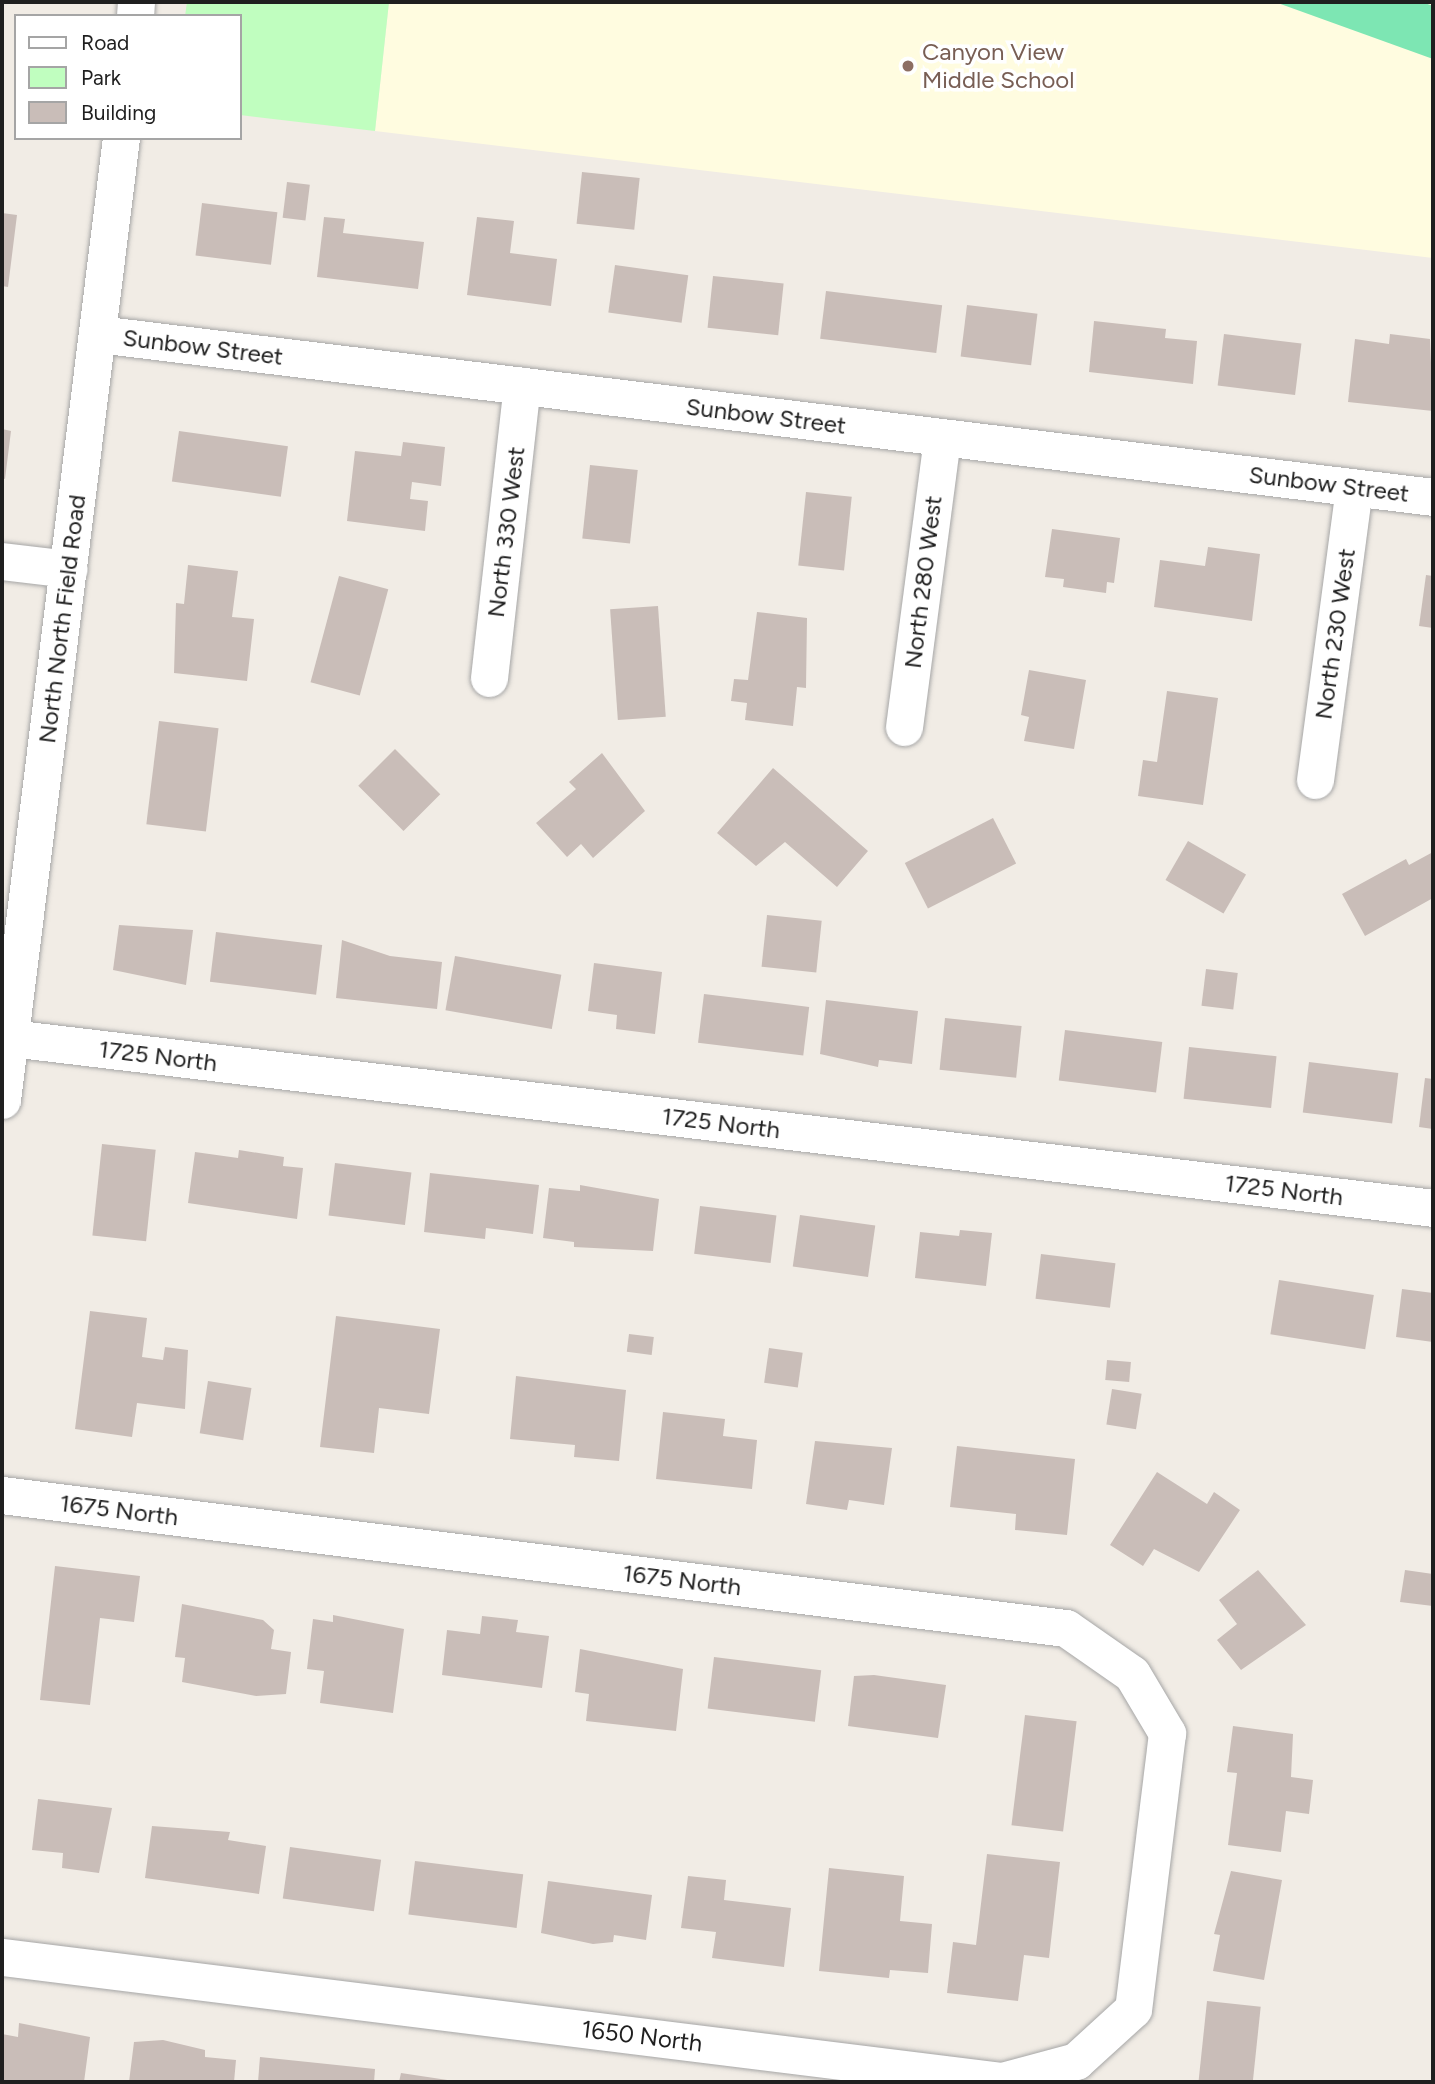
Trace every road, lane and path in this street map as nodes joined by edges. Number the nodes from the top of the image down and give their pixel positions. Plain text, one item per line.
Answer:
1 (121, 140) edge
2 (98, 334) junction
3 (523, 386) junction
4 (942, 437) junction
5 (1354, 488) junction
6 (1433, 497) edge
7 (2, 561) edge
8 (69, 569) junction
9 (489, 678) dead end
10 (904, 727) dead end
11 (1315, 780) dead end
12 (5, 1038) edge
13 (2, 1100) edge
14 (1433, 1208) edge
15 (2, 1495) edge
16 (1150, 1881) joint
17 (2, 1957) edge

1 - 2 street, North North Field Road
2 - 3 street, Sunbow Street
2 - 8 street, North North Field Road
3 - 4 street, Sunbow Street
3 - 9 street, North 330 West
4 - 5 street, Sunbow Street
4 - 10 street, North 280 West
5 - 6 street, Sunbow Street
5 - 11 street, North 230 West
7 - 8 street
8 - 12 street, North North Field Road
12 - 13 street, North North Field Road
12 - 14 street, 1725 North
15 - 16 street, 1675 North
16 - 17 street, 1650 North

